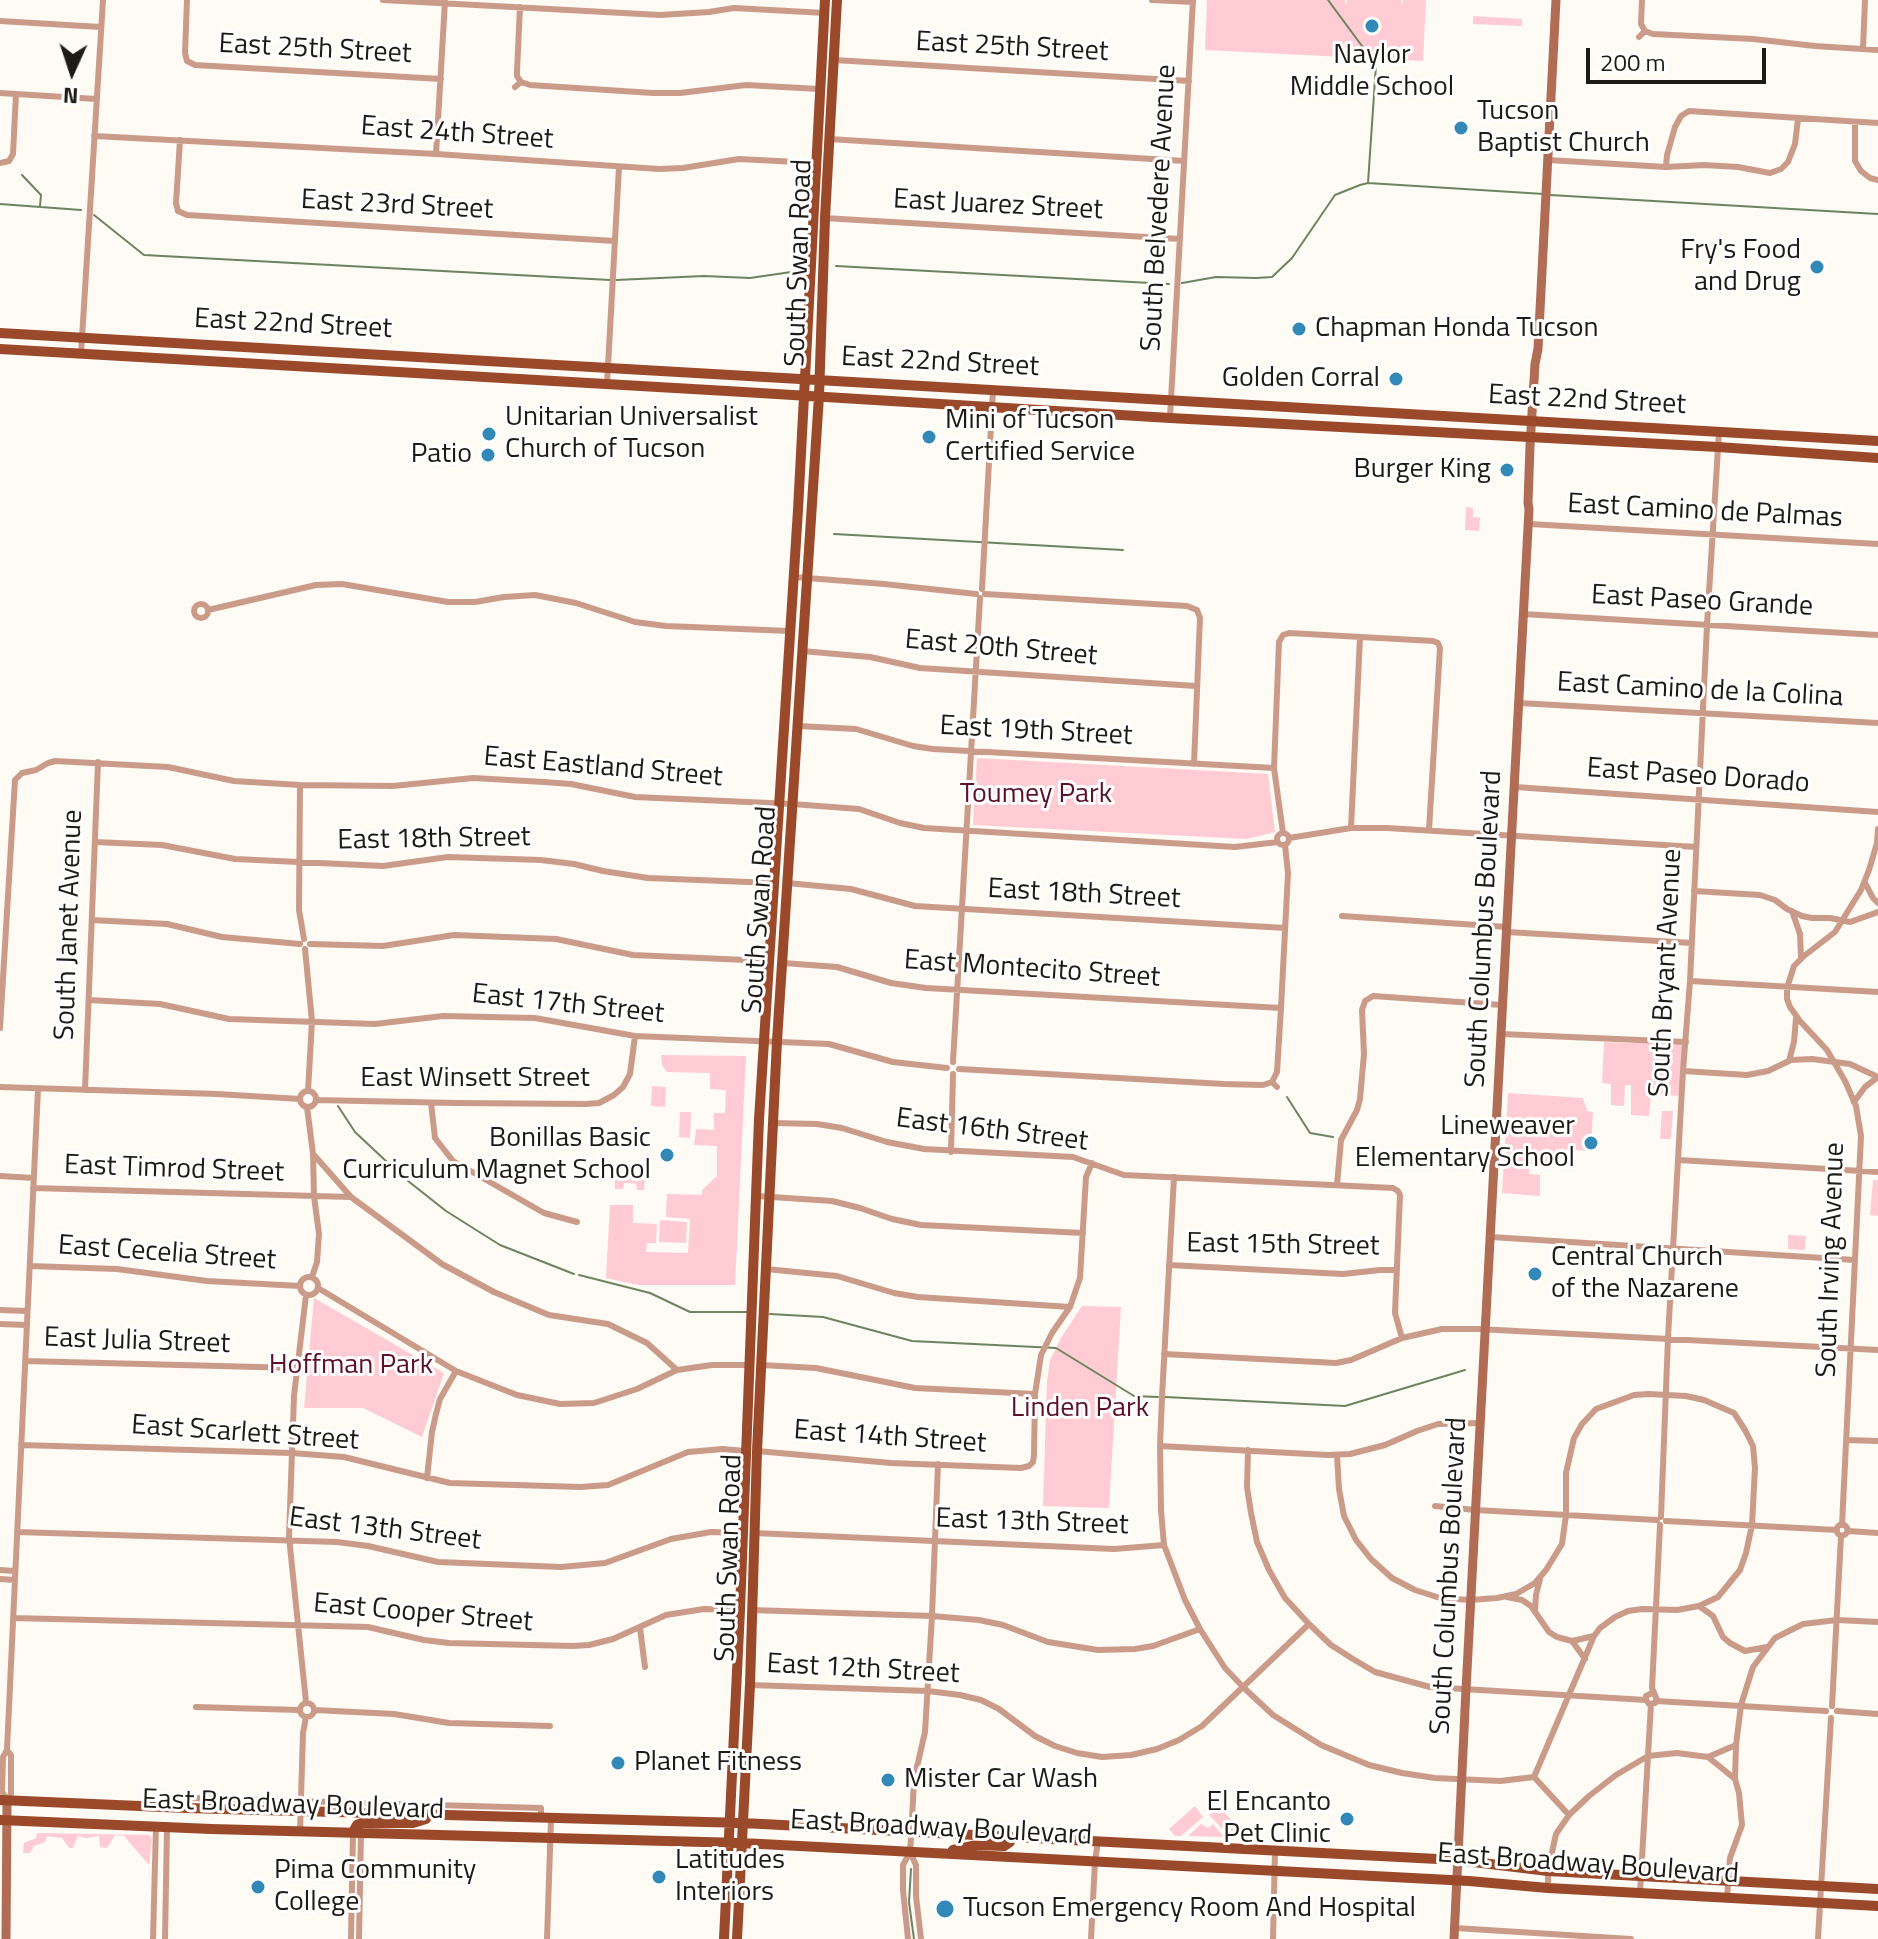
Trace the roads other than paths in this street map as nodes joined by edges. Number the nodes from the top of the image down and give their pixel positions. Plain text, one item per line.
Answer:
1 (103, 0) edge
2 (187, 0) edge
3 (383, 0) edge
4 (825, 0) edge
5 (837, 0) edge
6 (1152, 0) edge
7 (1556, 0) edge
8 (1642, 0) edge
9 (1865, 0) edge
10 (1193, 1) edge
11 (445, 2) edge
12 (520, 7) junction
13 (830, 14) junction
14 (0, 21) edge
15 (101, 27) junction
16 (1863, 49) junction
17 (1878, 50) edge
18 (834, 60) junction
19 (187, 61) junction
20 (180, 68) dead end
21 (441, 79) junction
22 (1189, 81) junction
23 (819, 89) junction
24 (0, 93) edge
25 (16, 94) junction
26 (96, 99) junction
27 (1798, 119) junction
28 (1855, 122) junction
29 (1878, 123) edge
30 (94, 136) junction
31 (829, 139) junction
32 (180, 140) junction
33 (436, 154) junction
34 (1184, 161) junction
35 (1548, 162) junction
36 (8, 163) edge
37 (816, 163) junction
38 (619, 167) junction
39 (1666, 167) junction
40 (1878, 180) edge
41 (178, 211) junction
42 (172, 217) dead end
43 (819, 219) junction
44 (1180, 239) junction
45 (615, 241) junction
46 (0, 333) edge
47 (82, 337) junction
48 (276, 348) junction
49 (0, 349) edge
50 (81, 354) junction
51 (471, 359) junction
52 (275, 365) junction
53 (607, 367) junction
54 (470, 376) junction
55 (805, 379) junction
56 (819, 380) junction
57 (607, 384) junction
58 (993, 390) junction
59 (804, 395) junction
60 (819, 396) junction
61 (1171, 401) junction
62 (992, 407) junction
63 (1170, 418) junction
64 (1532, 422) junction
65 (1719, 432) junction
66 (1531, 437) junction
67 (1878, 441) edge
68 (1718, 447) junction
69 (1878, 458) edge
70 (1529, 524) junction
71 (1712, 534) junction
72 (1878, 544) edge
73 (794, 577) junction
74 (807, 578) junction
75 (981, 594) junction
76 (208, 610) dead end
77 (1523, 614) junction
78 (1707, 625) junction
79 (790, 631) junction
80 (1878, 635) edge
81 (1360, 637) junction
82 (802, 651) junction
83 (976, 672) junction
84 (1196, 686) junction
85 (1519, 703) junction
86 (1703, 714) junction
87 (1878, 723) edge
88 (799, 726) junction
89 (971, 751) junction
90 (98, 762) junction
91 (1194, 764) junction
92 (1274, 768) junction
93 (300, 785) junction
94 (1515, 787) junction
95 (1698, 799) junction
96 (779, 803) junction
97 (792, 804) junction
98 (1878, 812) edge
99 (1351, 828) junction
100 (1878, 829) edge
101 (966, 830) junction
102 (1429, 830) junction
103 (1512, 835) junction
104 (1284, 840) junction
105 (95, 842) junction
106 (1696, 847) junction
107 (299, 862) junction
108 (1865, 882) junction
109 (773, 883) junction
110 (787, 883) junction
111 (1694, 891) junction
112 (1878, 903) edge
113 (961, 909) junction
114 (1792, 911) junction
115 (1878, 912) edge
116 (1342, 916) dead end
117 (92, 920) junction
118 (1842, 920) junction
119 (1285, 928) junction
120 (1507, 930) junction
121 (1692, 943) junction
122 (305, 944) junction
123 (1801, 958) junction
124 (769, 961) junction
125 (783, 963) junction
126 (1690, 981) junction
127 (1788, 986) junction
128 (956, 989) junction
129 (1878, 992) edge
130 (89, 1000) junction
131 (1502, 1005) junction
132 (1281, 1008) junction
133 (1796, 1016) junction
134 (312, 1021) junction
135 (0, 1028) edge
136 (1501, 1034) junction
137 (635, 1036) junction
138 (777, 1041) junction
139 (765, 1042) junction
140 (1686, 1042) junction
141 (1789, 1061) junction
142 (1833, 1061) junction
143 (950, 1065) junction
144 (956, 1071) junction
145 (1683, 1071) junction
146 (1878, 1077) edge
147 (0, 1087) edge
148 (38, 1089) junction
149 (85, 1090) junction
150 (308, 1091) junction
151 (300, 1099) junction
152 (316, 1100) junction
153 (1854, 1102) junction
154 (431, 1103) junction
155 (307, 1107) junction
156 (773, 1123) junction
157 (951, 1152) junction
158 (313, 1154) junction
159 (1679, 1160) junction
160 (1092, 1163) junction
161 (1860, 1171) junction
162 (1878, 1172) edge
163 (0, 1176) edge
164 (1174, 1177) junction
165 (34, 1178) junction
166 (1337, 1185) junction
167 (33, 1188) junction
168 (314, 1196) junction
169 (757, 1196) junction
170 (351, 1197) junction
171 (769, 1197) junction
172 (577, 1222) dead end
173 (1083, 1233) junction
174 (1491, 1237) junction
175 (1674, 1248) junction
176 (1855, 1260) junction
177 (1169, 1265) junction
178 (30, 1266) junction
179 (766, 1269) junction
180 (1396, 1270) junction
181 (312, 1277) junction
182 (300, 1286) junction
183 (318, 1288) junction
184 (306, 1295) junction
185 (1070, 1307) junction
186 (0, 1310) edge
187 (27, 1311) junction
188 (0, 1324) edge
189 (27, 1325) junction
190 (1485, 1329) junction
191 (1402, 1338) junction
192 (1668, 1338) junction
193 (1851, 1349) junction
194 (1878, 1350) edge
195 (1164, 1354) junction
196 (25, 1361) junction
197 (749, 1365) junction
198 (762, 1365) junction
199 (297, 1368) junction
200 (677, 1370) junction
201 (456, 1371) junction
202 (1035, 1394) junction
203 (1667, 1394) junction
204 (1480, 1423) junction
205 (1846, 1440) junction
206 (1878, 1441) edge
207 (21, 1445) junction
208 (1160, 1446) junction
209 (1248, 1450) junction
210 (745, 1451) junction
211 (757, 1451) junction
212 (292, 1453) junction
213 (1337, 1455) junction
214 (938, 1464) junction
215 (427, 1478) junction
216 (1435, 1506) dead end
217 (1475, 1510) junction
218 (1566, 1515) junction
219 (1661, 1521) junction
220 (1752, 1525) junction
221 (1842, 1531) junction
222 (17, 1532) junction
223 (742, 1533) junction
224 (754, 1533) junction
225 (1878, 1533) edge
226 (289, 1540) junction
227 (934, 1541) junction
228 (1164, 1545) junction
229 (0, 1570) edge
230 (15, 1571) junction
231 (1540, 1578) junction
232 (0, 1579) edge
233 (15, 1580) junction
234 (1503, 1597) junction
235 (1718, 1597) junction
236 (1470, 1600) junction
237 (1699, 1606) junction
238 (1656, 1609) junction
239 (740, 1610) junction
240 (752, 1610) junction
241 (1535, 1611) junction
242 (932, 1616) junction
243 (1713, 1616) junction
244 (13, 1618) junction
245 (1837, 1620) junction
246 (1878, 1622) edge
247 (1309, 1624) junction
248 (297, 1626) junction
249 (640, 1628) junction
250 (1200, 1629) junction
251 (1594, 1636) junction
252 (1572, 1641) junction
253 (1767, 1647) junction
254 (1745, 1651) junction
255 (1585, 1659) junction
256 (645, 1667) dead end
257 (1753, 1667) junction
258 (750, 1685) junction
259 (1244, 1688) junction
260 (1466, 1690) junction
261 (928, 1691) junction
262 (1570, 1695) junction
263 (306, 1702) junction
264 (1651, 1702) junction
265 (1741, 1705) junction
266 (196, 1707) dead end
267 (299, 1710) junction
268 (314, 1710) junction
269 (1832, 1710) junction
270 (1878, 1714) edge
271 (306, 1717) junction
272 (550, 1726) dead end
273 (1736, 1745) junction
274 (1648, 1756) junction
275 (1708, 1757) junction
276 (1534, 1777) junction
277 (1461, 1779) junction
278 (1735, 1779) junction
279 (192, 1798) dead end
280 (3, 1801) edge
281 (301, 1807) junction
282 (1569, 1815) junction
283 (436, 1816) junction
284 (546, 1819) junction
285 (4, 1821) edge
286 (730, 1822) junction
287 (743, 1823) junction
288 (161, 1826) junction
289 (300, 1831) junction
290 (357, 1832) junction
291 (911, 1832) junction
292 (1011, 1837) junction
293 (550, 1838) junction
294 (1098, 1841) junction
295 (728, 1842) junction
296 (742, 1843) junction
297 (1275, 1851) junction
298 (910, 1852) junction
299 (939, 1853) junction
300 (1457, 1860) junction
301 (1095, 1861) junction
302 (1274, 1871) junction
303 (1548, 1871) junction
304 (1641, 1876) junction
305 (1457, 1880) junction
306 (1728, 1880) junction
307 (1820, 1886) junction
308 (1548, 1888) junction
309 (1878, 1889) edge
310 (356, 1892) junction
311 (1640, 1893) junction
312 (1727, 1898) junction
313 (1820, 1903) junction
314 (1878, 1906) edge
315 (1519, 1933) junction
316 (1455, 1934) edge
317 (1554, 1937) edge
318 (6, 1939) edge
319 (153, 1939) edge
320 (165, 1939) edge
321 (351, 1939) edge
322 (359, 1939) edge
323 (547, 1939) edge
324 (724, 1939) edge
325 (737, 1939) edge
326 (908, 1939) edge
327 (921, 1939) edge
328 (1091, 1939) edge
329 (1273, 1939) edge
330 (1529, 1939) edge
331 (1631, 1939) edge
332 (1818, 1939) edge

1 - 15 street
2 - 19 street
3 - 11 street
4 - 13 main road, South Swan Road
5 - 13 main road, South Swan Road
6 - 10 street
7 - 35 street, South Columbus Boulevard
8 - 16 street
9 - 16 street
10 - 22 street, South Belvedere Avenue
11 - 12 street
11 - 21 street
12 - 13 street
12 - 23 street
13 - 18 main road, South Swan Road
13 - 23 main road, South Swan Road
14 - 15 street
15 - 26 street
16 - 17 street
18 - 22 street, East 25th Street
18 - 31 main road, South Swan Road
19 - 20 street
19 - 21 street, East 25th Street
21 - 33 street
22 - 34 street, South Belvedere Avenue
23 - 37 main road, South Swan Road
24 - 25 street
25 - 26 street
25 - 36 street
26 - 30 street
27 - 28 street
27 - 39 street
27 - 39 street
28 - 29 street
28 - 40 street
30 - 32 street, East 24th Street
30 - 47 street
31 - 34 street
31 - 43 main road, South Swan Road
32 - 33 street, East 24th Street
32 - 41 street
33 - 38 street, East 24th Street
34 - 44 street, South Belvedere Avenue
35 - 39 street
35 - 64 street, South Columbus Boulevard
37 - 38 street, East 24th Street
37 - 43 main road, South Swan Road
38 - 45 street
41 - 42 street
41 - 45 street, East 23rd Street
43 - 44 street, East Juarez Street
43 - 55 main road, South Swan Road
43 - 56 main road, South Swan Road
44 - 61 street, South Belvedere Avenue
45 - 53 street
46 - 47 main road, East 22nd Street
47 - 48 main road, East 22nd Street
47 - 50 street
48 - 51 main road, East 22nd Street
48 - 52 main road
49 - 50 main road, East 22nd Street
50 - 52 main road, East 22nd Street
51 - 53 main road, East 22nd Street
51 - 54 main road
52 - 54 main road, East 22nd Street
53 - 55 main road, East 22nd Street
53 - 57 street
54 - 57 main road, East 22nd Street
55 - 56 main road, East 22nd Street
55 - 59 main road, South Swan Road
56 - 58 main road, East 22nd Street
56 - 60 main road, South Swan Road
57 - 59 main road, East 22nd Street
58 - 61 main road, East 22nd Street
58 - 62 street
59 - 60 main road, East 22nd Street
59 - 73 main road, South Swan Road
60 - 62 main road, East 22nd Street
60 - 74 main road, South Swan Road
61 - 63 street, South Belvedere Avenue
61 - 64 main road, East 22nd Street
62 - 63 main road, East 22nd Street
62 - 75 street
63 - 66 main road, East 22nd Street
64 - 65 main road, East 22nd Street
64 - 66 street, South Columbus Boulevard
65 - 67 main road, East 22nd Street
65 - 68 street, South Bryant Avenue
66 - 68 main road, East 22nd Street
66 - 70 street, South Columbus Boulevard
68 - 69 main road, East 22nd Street
68 - 71 street, South Bryant Avenue
70 - 71 street, East Camino de Palmas
70 - 77 street, South Columbus Boulevard
71 - 72 street, East Camino de Palmas
71 - 78 street, South Bryant Avenue
73 - 74 street
73 - 79 main road, South Swan Road
74 - 75 street
74 - 82 main road, South Swan Road
75 - 83 street
75 - 84 street
76 - 79 street
77 - 78 street, East Paseo Grande
77 - 85 street, South Columbus Boulevard
78 - 80 street, East Paseo Grande
78 - 86 street, South Bryant Avenue
79 - 96 main road, South Swan Road
81 - 92 street
81 - 99 street
81 - 102 street
82 - 83 street, East 20th Street
82 - 88 main road, South Swan Road
83 - 84 street, East 20th Street
83 - 89 street
84 - 91 street
85 - 86 street, East Camino de la Colina
85 - 94 street, South Columbus Boulevard
86 - 87 street, East Camino de la Colina
86 - 95 street, South Bryant Avenue
88 - 89 street, East 19th Street
88 - 97 main road, South Swan Road
89 - 91 street, East 19th Street
89 - 101 street
90 - 93 street, East Eastland Street
90 - 105 street, South Janet Avenue
90 - 135 street, East Eastland Street
91 - 92 street, East 19th Street
92 - 104 street
93 - 96 street, East Eastland Street
93 - 107 street
94 - 95 street, East Paseo Dorado
94 - 103 street, South Columbus Boulevard
95 - 98 street, East Paseo Dorado
95 - 106 street, South Bryant Avenue
96 - 97 street, East Eastland Street
96 - 109 main road, South Swan Road
97 - 101 street, East Eastland Street
97 - 110 main road, South Swan Road
99 - 102 street, East Eastland Street
99 - 104 street, East Eastland Street
100 - 108 street
101 - 104 street, East Eastland Street
101 - 113 street
102 - 103 street, East Eastland Street
103 - 106 street, East Eastland Street
103 - 120 street, South Columbus Boulevard
104 - 119 street
105 - 107 street, East 18th Street
105 - 117 street, South Janet Avenue
106 - 111 street, South Bryant Avenue
107 - 109 street, East 18th Street
107 - 122 street
108 - 112 street
108 - 118 street
109 - 124 main road, South Swan Road
110 - 113 street, East 18th Street
110 - 125 main road, South Swan Road
111 - 114 street
111 - 121 street, South Bryant Avenue
113 - 119 street, East 18th Street
113 - 128 street
114 - 118 street
114 - 123 street
115 - 118 street
116 - 120 street
117 - 122 street
117 - 130 street, South Janet Avenue
118 - 123 street
119 - 132 street
120 - 121 street
120 - 131 street, South Columbus Boulevard
121 - 126 street, South Bryant Avenue
122 - 124 street
122 - 134 street
123 - 127 street
124 - 139 main road, South Swan Road
125 - 128 street, East Montecito Street
125 - 138 main road, South Swan Road
126 - 127 street
126 - 140 street, South Bryant Avenue
127 - 129 street
127 - 133 street, South Irving Avenue
128 - 132 street, East Montecito Street
128 - 143 street
130 - 134 street, East 17th Street
130 - 149 street, South Janet Avenue
131 - 136 street, South Columbus Boulevard
131 - 166 street
132 - 144 street
133 - 141 street, South Irving Avenue
133 - 142 street, South Irving Avenue
134 - 137 street, East 17th Street
134 - 150 street
136 - 140 street
136 - 174 street, South Columbus Boulevard
137 - 139 street, East 17th Street
137 - 154 street, East Winsett Street
138 - 139 street, East 17th Street
138 - 143 street, East 17th Street
138 - 156 main road, South Swan Road
139 - 169 main road, South Swan Road
140 - 145 street, South Bryant Avenue
141 - 142 street
141 - 145 street
142 - 146 street
142 - 153 street, South Irving Avenue
143 - 144 street
144 - 157 street
145 - 159 street, South Bryant Avenue
146 - 153 street
147 - 148 street
148 - 149 street
148 - 165 street
149 - 151 street
150 - 151 street
150 - 152 street
151 - 155 street
152 - 154 street, East Winsett Street
152 - 155 street
153 - 161 street, South Irving Avenue
154 - 172 street
155 - 158 street
156 - 157 street, East 16th Street
156 - 171 main road, South Swan Road
157 - 160 street, East 16th Street
158 - 168 street
158 - 170 street
159 - 161 street
159 - 175 street, South Bryant Avenue
160 - 164 street, East 16th Street
160 - 173 street
161 - 162 street
161 - 176 street, South Irving Avenue
163 - 165 street, East Timrod Street
164 - 166 street, East 16th Street
164 - 177 street
165 - 167 street
166 - 180 street, East 16th Street
167 - 168 street, East Timrod Street
167 - 178 street
168 - 170 street, East Timrod Street
168 - 181 street
169 - 171 street
169 - 197 main road, South Swan Road
170 - 200 street
171 - 173 street
171 - 179 main road, South Swan Road
173 - 185 street
174 - 175 street
174 - 190 street, South Columbus Boulevard
175 - 176 street
175 - 192 street, South Bryant Avenue
176 - 193 street, South Irving Avenue
177 - 180 street, East 15th Street
177 - 195 street
178 - 182 street, East Cecelia Street
178 - 187 street
179 - 185 street
179 - 198 main road, South Swan Road
180 - 191 street
181 - 182 street
181 - 183 street
182 - 184 street
183 - 184 street
183 - 201 street
184 - 199 street
185 - 202 street
186 - 187 street
187 - 189 street
188 - 189 street
189 - 196 street
190 - 191 street
190 - 192 street
190 - 204 street, South Columbus Boulevard
191 - 195 street
192 - 193 street
192 - 203 street, South Bryant Avenue
193 - 194 street
193 - 205 street, South Irving Avenue
195 - 208 street
196 - 199 street, East Julia Street
196 - 207 street
197 - 198 street
197 - 200 street
197 - 210 main road, South Swan Road
198 - 202 street
198 - 211 main road, South Swan Road
199 - 212 street
200 - 201 street
201 - 215 street
202 - 214 street, East 14th Street
203 - 218 street
203 - 219 street, South Bryant Avenue
203 - 220 street
204 - 213 street
204 - 217 street, South Columbus Boulevard
205 - 206 street
205 - 221 street, South Irving Avenue
207 - 212 street, East Scarlett Street
207 - 222 street
208 - 209 street
208 - 228 street
209 - 213 street
209 - 247 street
210 - 215 street, East Scarlett Street
210 - 223 main road, South Swan Road
211 - 214 street, East 14th Street
211 - 224 main road, South Swan Road
212 - 215 street, East Scarlett Street
212 - 226 street
213 - 236 street
214 - 227 street
216 - 217 street
217 - 218 street
217 - 236 street, South Columbus Boulevard
218 - 219 street
218 - 231 street
219 - 220 street
219 - 238 street, South Bryant Avenue
220 - 221 street
220 - 235 street
221 - 225 street
221 - 245 street, South Irving Avenue
222 - 226 street, East 13th Street
222 - 230 street
223 - 226 street, East 13th Street
223 - 239 main road, South Swan Road
224 - 227 street, East 13th Street
224 - 240 main road, South Swan Road
226 - 248 street
227 - 228 street, East 13th Street
227 - 242 street
228 - 250 street
229 - 230 street
230 - 233 street
231 - 234 street
231 - 241 street
232 - 233 street
233 - 244 street
234 - 236 street
234 - 241 street
235 - 237 street
235 - 243 street
236 - 260 street, South Columbus Boulevard
237 - 238 street
237 - 243 street
238 - 251 street
238 - 264 street, South Bryant Avenue
239 - 240 street, East Cooper Street
239 - 249 street, East Cooper Street
239 - 286 main road, South Swan Road
240 - 242 street, East Cooper Street
240 - 258 main road, South Swan Road
241 - 252 street
242 - 250 street, East Cooper Street
242 - 261 street
243 - 254 street
244 - 248 street, East Cooper Street
244 - 280 street
245 - 246 street
245 - 253 street
245 - 269 street, South Irving Avenue
247 - 259 street, East 12th Street
247 - 260 street
248 - 249 street, East Cooper Street
248 - 263 street
249 - 256 street
250 - 259 street
251 - 252 street
251 - 255 street
252 - 255 street
253 - 254 street
253 - 257 street
254 - 257 street
255 - 262 street
257 - 265 street
258 - 261 street, East 12th Street
258 - 287 main road, South Swan Road
259 - 261 street, East 12th Street
259 - 277 street
260 - 262 street
260 - 277 street, South Columbus Boulevard
261 - 291 street
262 - 264 street
262 - 276 street
263 - 267 street
263 - 268 street
264 - 265 street
264 - 274 street
265 - 269 street
265 - 273 street
266 - 267 street
267 - 271 street
268 - 271 street
268 - 272 street
269 - 270 street
269 - 307 street
271 - 281 street
273 - 275 street
273 - 278 street
274 - 275 street
274 - 282 street
274 - 304 street
275 - 278 street
276 - 277 street
276 - 282 street
277 - 300 street, South Columbus Boulevard
278 - 306 street
279 - 281 street, East Broadway Boulevard
280 - 281 main road, East Broadway Boulevard
280 - 285 street
281 - 283 main road, East Broadway Boulevard
281 - 284 street, East Broadway Boulevard
281 - 289 street
282 - 303 street
283 - 284 main road, East Broadway Boulevard
283 - 290 main road
284 - 286 main road, East Broadway Boulevard
284 - 293 street
285 - 288 main road, East Broadway Boulevard
285 - 318 street
286 - 287 main road, East Broadway Boulevard
286 - 295 main road, South Swan Road
287 - 291 main road, East Broadway Boulevard
287 - 296 main road, South Swan Road
288 - 289 main road, East Broadway Boulevard
288 - 319 street
288 - 320 street
289 - 290 main road, East Broadway Boulevard
290 - 293 main road, East Broadway Boulevard
290 - 310 street
291 - 292 main road, East Broadway Boulevard
291 - 298 street
292 - 294 main road, East Broadway Boulevard
292 - 299 main road
293 - 295 main road, East Broadway Boulevard
293 - 323 street
294 - 297 main road, East Broadway Boulevard
294 - 301 street
295 - 296 main road, East Broadway Boulevard
295 - 324 main road, South Swan Road
296 - 298 main road, East Broadway Boulevard
296 - 325 main road, South Swan Road
297 - 300 main road, East Broadway Boulevard
297 - 302 street
298 - 299 main road, East Broadway Boulevard
298 - 326 street
298 - 327 street
299 - 301 main road, East Broadway Boulevard
300 - 303 main road, East Broadway Boulevard
300 - 305 street, South Columbus Boulevard
301 - 302 main road, East Broadway Boulevard
301 - 328 street
302 - 305 main road, East Broadway Boulevard
302 - 329 street
303 - 304 main road, East Broadway Boulevard
303 - 308 street
304 - 306 main road, East Broadway Boulevard
304 - 311 street
305 - 308 main road, East Broadway Boulevard
305 - 316 street, South Columbus Boulevard
306 - 307 main road, East Broadway Boulevard
306 - 312 street
307 - 309 main road, East Broadway Boulevard
307 - 313 street
308 - 311 main road, East Broadway Boulevard
310 - 321 street
310 - 322 street
311 - 312 main road, East Broadway Boulevard
312 - 313 main road, East Broadway Boulevard
313 - 314 main road, East Broadway Boulevard
313 - 332 street
315 - 316 street
315 - 317 street
315 - 330 street
317 - 331 street

